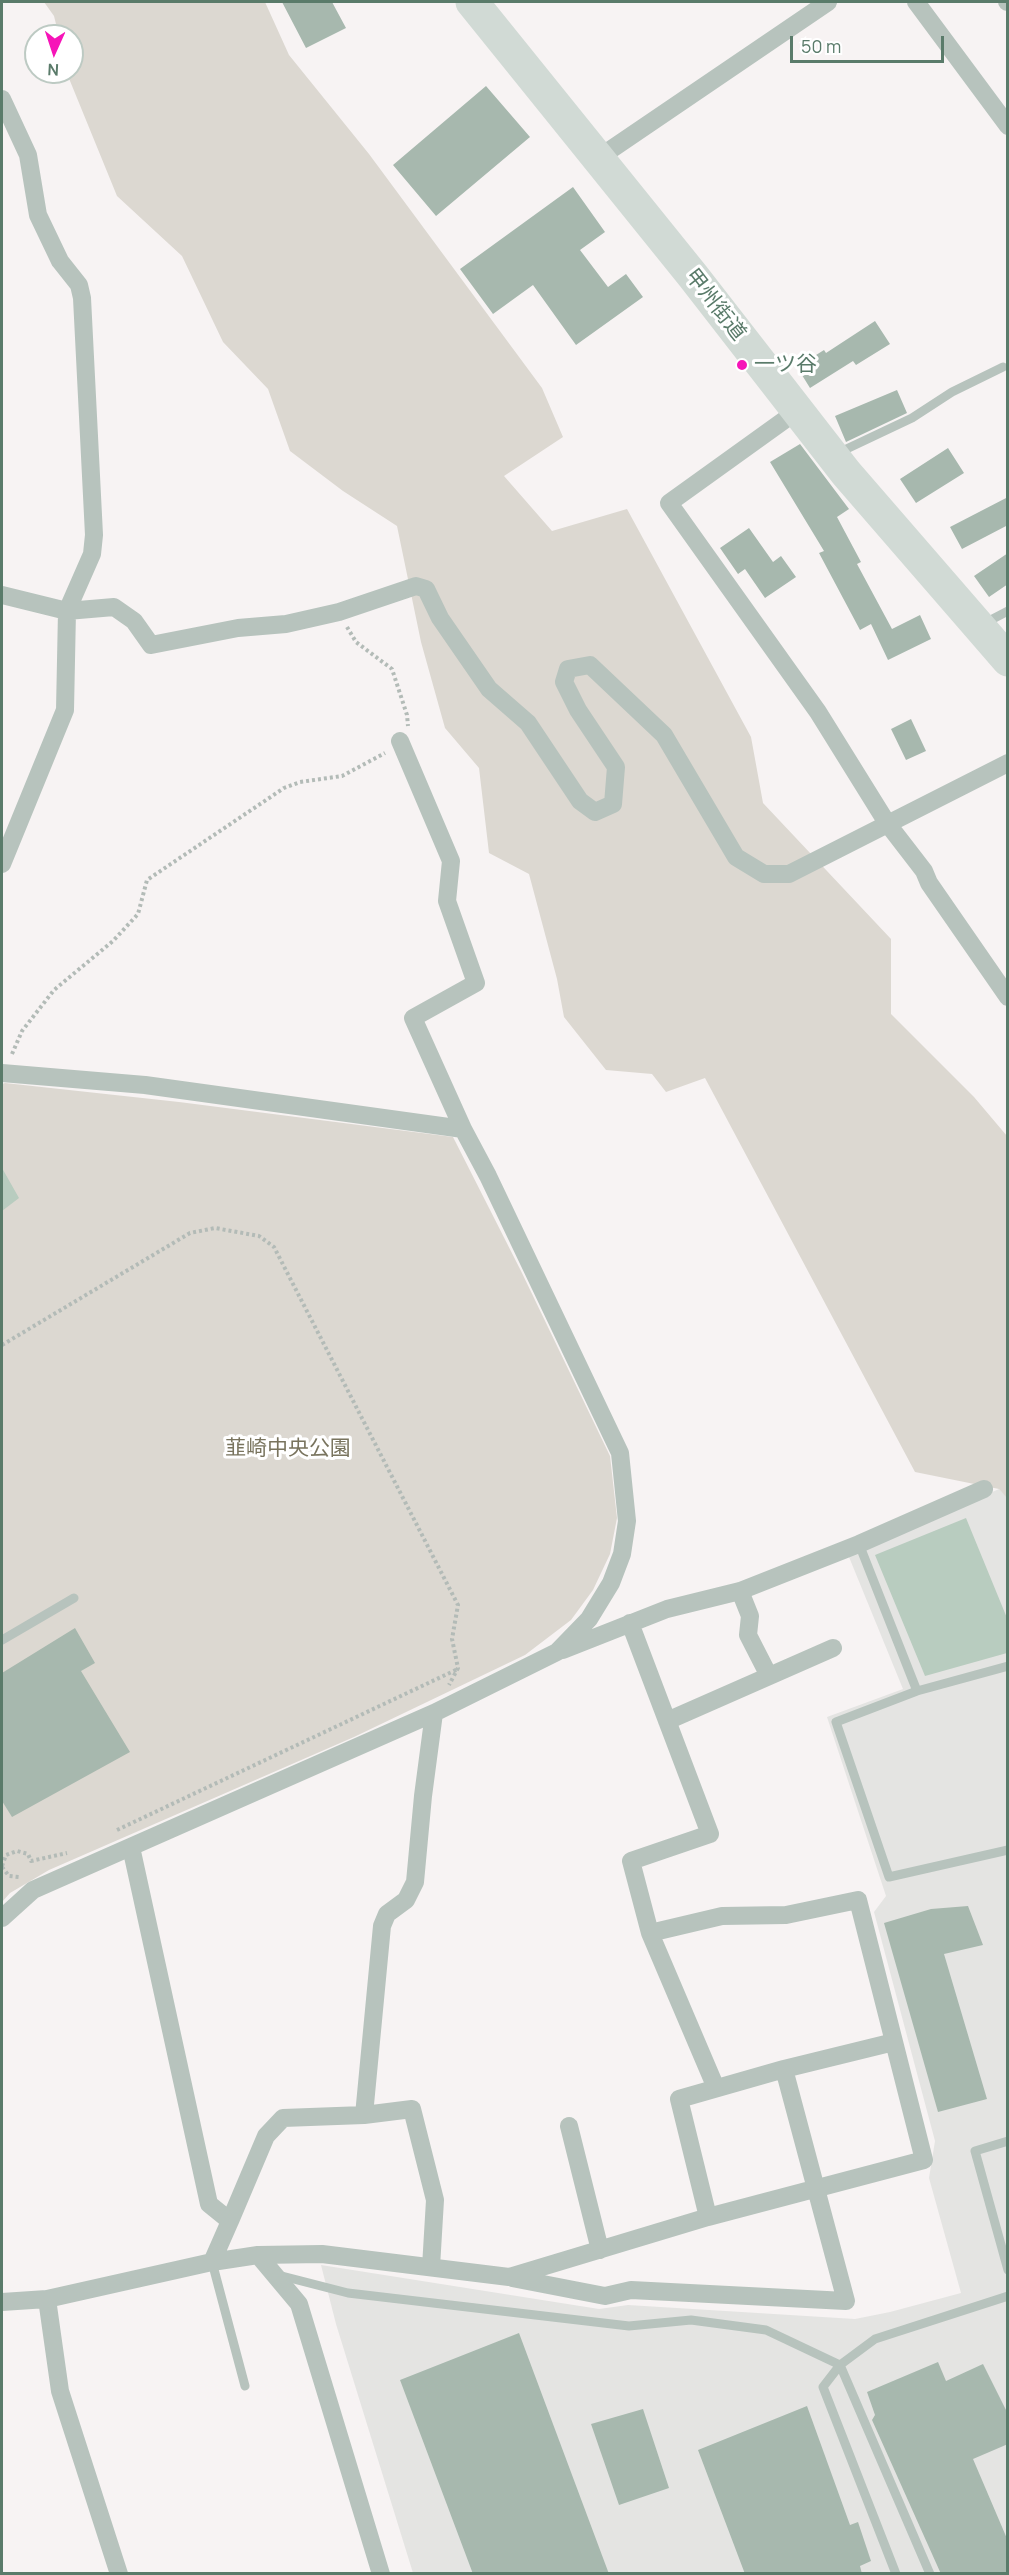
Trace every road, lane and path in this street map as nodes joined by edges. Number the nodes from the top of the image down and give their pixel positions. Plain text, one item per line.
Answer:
1 (472, 2) edge
2 (828, 2) edge
3 (917, 2) edge
4 (2, 99) edge
5 (1008, 126) edge
6 (597, 159) junction
7 (1003, 367) dead end
8 (796, 411) junction
9 (832, 455) junction
10 (2, 595) edge
11 (68, 611) junction
12 (1008, 611) edge
13 (339, 612) junction
14 (977, 627) junction
15 (1008, 660) edge
16 (400, 741) junction
17 (1008, 763) edge
18 (887, 823) junction
19 (2, 864) edge
20 (1008, 997) edge
21 (3, 1072) edge
22 (452, 1102) junction
23 (427, 1122) junction
24 (463, 1129) junction
25 (2, 1345) edge
26 (984, 1489) dead end
27 (859, 1544) junction
28 (740, 1591) junction
29 (74, 1598) dead end
30 (630, 1623) junction
31 (2, 1640) edge
32 (833, 1648) dead end
33 (557, 1652) junction
34 (1008, 1666) edge
35 (458, 1668) junction
36 (769, 1676) junction
37 (917, 1691) junction
38 (434, 1713) junction
39 (667, 1721) junction
40 (114, 1831) dead end
41 (131, 1847) junction
42 (1008, 1850) edge
43 (70, 1852) dead end
44 (2, 1861) edge
45 (32, 1861) junction
46 (2, 1867) edge
47 (31, 1868) dead end
48 (26, 1874) dead end
49 (2, 1918) edge
50 (650, 1933) junction
51 (894, 2042) junction
52 (784, 2069) junction
53 (716, 2088) junction
54 (364, 2115) junction
55 (569, 2126) dead end
56 (1008, 2141) edge
57 (817, 2189) junction
58 (708, 2217) junction
59 (230, 2221) junction
60 (1003, 2237) edge
61 (600, 2250) junction
62 (258, 2255) junction
63 (212, 2262) junction
64 (431, 2267) junction
65 (1008, 2270) edge
66 (275, 2275) junction
67 (509, 2277) junction
68 (1008, 2296) edge
69 (47, 2299) junction
70 (2, 2302) edge
71 (840, 2365) junction
72 (245, 2386) dead end
73 (119, 2574) edge
74 (381, 2574) edge
75 (896, 2574) edge
76 (930, 2574) edge

1 - 6 highway, 甲州街道
2 - 6 street
3 - 5 street
4 - 11 street
6 - 8 highway, 甲州街道
7 - 9 lane
8 - 9 highway, 甲州街道
8 - 18 street
9 - 14 highway, 甲州街道
10 - 11 street
11 - 13 street
11 - 19 street
12 - 14 lane
13 - 16 path
13 - 18 street
14 - 15 highway, 甲州街道
16 - 21 path
16 - 22 street
17 - 18 street
18 - 20 street
21 - 23 street
22 - 23 street
22 - 24 street
23 - 24 street
24 - 33 street
25 - 35 path
26 - 27 street
27 - 28 street
27 - 37 lane
28 - 30 street
28 - 36 street
29 - 31 lane
30 - 33 street
30 - 39 street
32 - 36 street
33 - 38 street
34 - 37 lane
35 - 38 path
35 - 40 path
36 - 39 street
37 - 42 lane
38 - 41 street
38 - 54 street
39 - 50 street
41 - 49 street
41 - 59 street
43 - 45 path
44 - 45 path
44 - 46 path
45 - 47 path
46 - 48 path
50 - 51 street
50 - 53 street
51 - 52 street
51 - 57 street
52 - 53 street
52 - 57 street
53 - 58 street
54 - 59 street
54 - 64 street
55 - 61 street
56 - 60 lane
57 - 58 street
57 - 67 street
58 - 61 street
59 - 63 street
60 - 65 lane
61 - 67 street
62 - 63 street
62 - 64 street
62 - 66 street
63 - 69 street
63 - 72 lane
64 - 67 street
66 - 71 lane
66 - 74 street
68 - 71 lane
69 - 70 street
69 - 73 street
71 - 75 lane
71 - 76 lane

